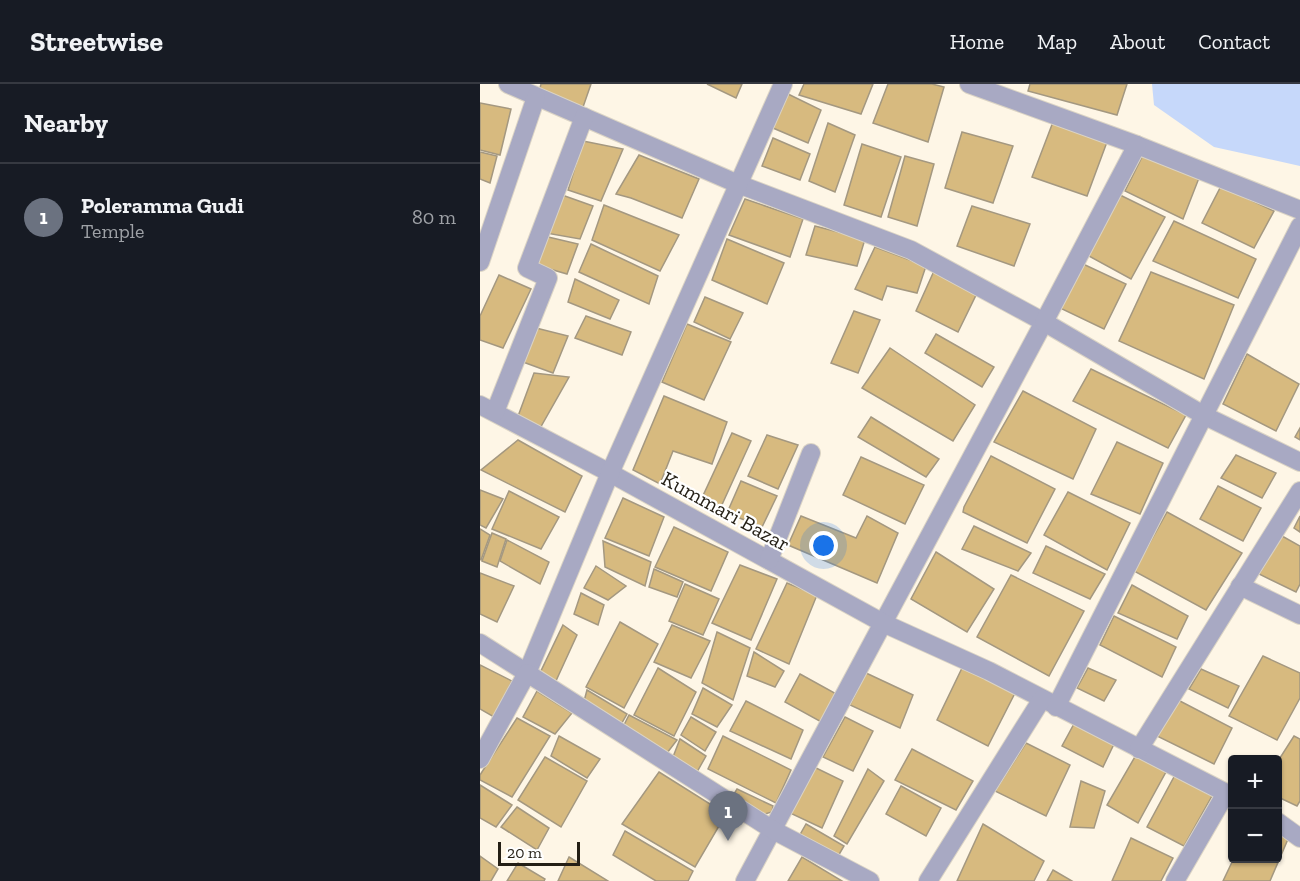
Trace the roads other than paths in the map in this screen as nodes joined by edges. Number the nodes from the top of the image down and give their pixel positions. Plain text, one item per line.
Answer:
1 (508, 84) edge
2 (783, 84) edge
3 (969, 84) edge
4 (536, 97) junction
5 (584, 117) junction
6 (1137, 144) junction
7 (738, 184) junction
8 (1300, 210) edge
9 (1300, 226) edge
10 (480, 262) edge
11 (1044, 322) junction
12 (487, 409) edge
13 (1205, 416) junction
14 (811, 453) dead end
15 (1300, 462) edge
16 (610, 473) junction
17 (1300, 491) edge
18 (769, 560) junction
19 (1240, 586) junction
20 (1300, 615) edge
21 (883, 622) junction
22 (480, 643) edge
23 (527, 673) junction
24 (1049, 703) junction
25 (1139, 749) junction
26 (480, 759) edge
27 (1228, 794) edge
28 (1228, 797) edge
29 (1282, 825) edge
30 (773, 830) junction
31 (1300, 838) edge
32 (745, 881) edge
33 (870, 881) edge
34 (928, 881) edge
35 (1175, 881) edge

1 - 4 street
2 - 7 street
3 - 6 street
4 - 5 street
4 - 10 street
5 - 7 street
5 - 12 street
6 - 8 street
6 - 11 street
7 - 11 street
7 - 16 street
9 - 13 street
11 - 13 street
11 - 21 street
12 - 16 street, Kummari Bazar
13 - 15 street
13 - 24 street
14 - 18 street
16 - 18 street, Kummari Bazar
16 - 23 street
17 - 19 street
18 - 21 street, Kummari Bazar
19 - 20 street
19 - 25 street
21 - 24 street, Kummari Bazar
21 - 30 street
22 - 23 street
23 - 26 street
23 - 30 street
24 - 25 street, Kummari Bazar
24 - 34 street
25 - 27 street, Kummari Bazar
28 - 35 street
29 - 31 street
30 - 32 street
30 - 33 street

